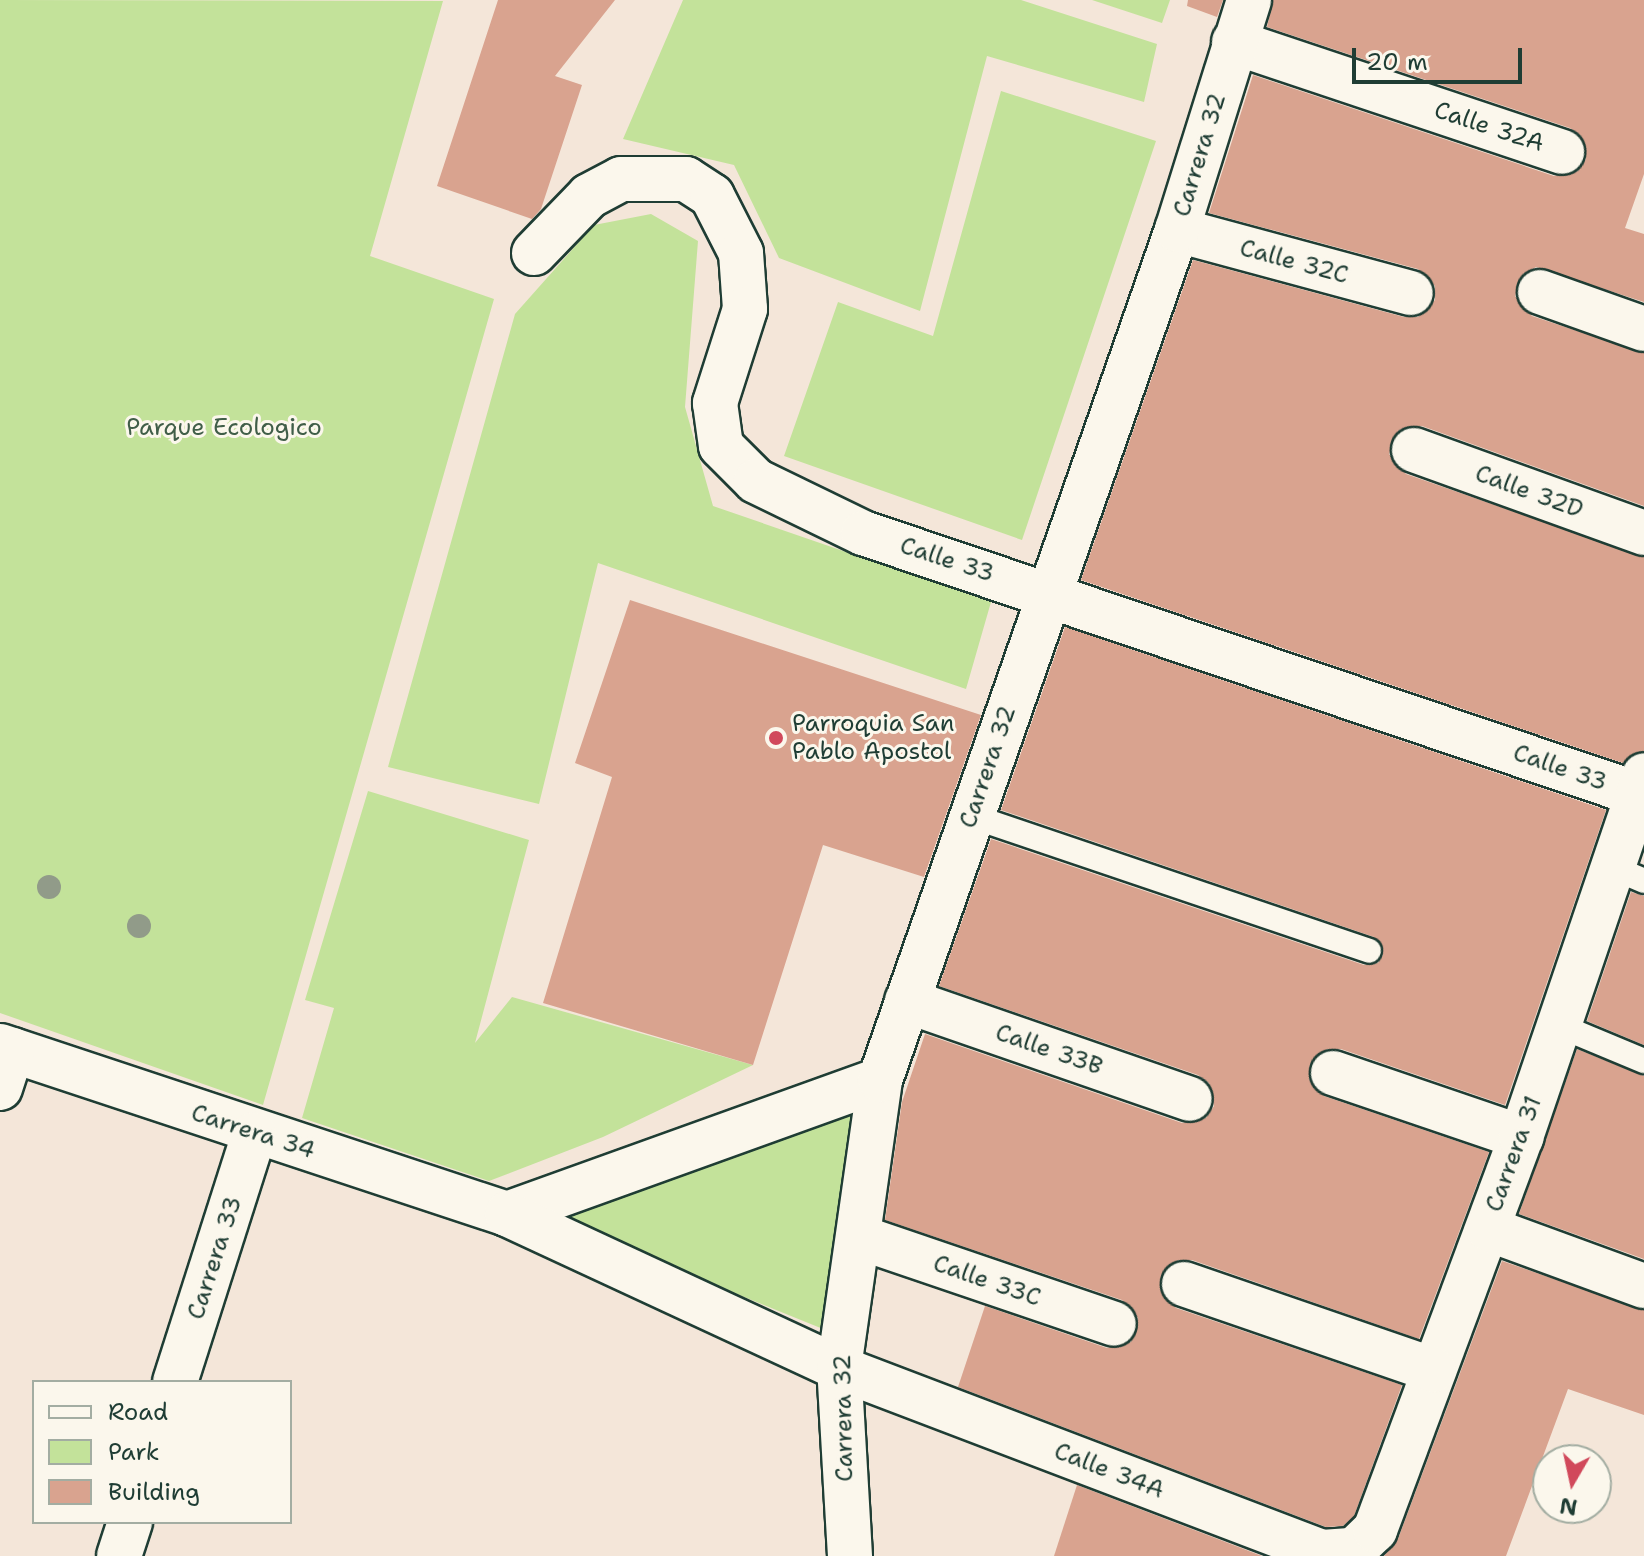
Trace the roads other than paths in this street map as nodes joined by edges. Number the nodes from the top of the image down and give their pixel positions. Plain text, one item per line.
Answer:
1 (1249, 0) edge
2 (1234, 42) junction
3 (1562, 152) dead end
4 (1177, 230) junction
5 (534, 253) dead end
6 (1540, 292) dead end
7 (1411, 293) dead end
8 (1644, 329) edge
9 (1414, 450) dead end
10 (1644, 533) edge
11 (1048, 592) junction
12 (1641, 785) edge
13 (971, 816) junction
14 (1630, 875) edge
15 (1369, 951) dead end
16 (907, 1001) junction
17 (1560, 1026) junction
18 (4, 1061) edge
19 (1644, 1061) edge
20 (1333, 1073) dead end
21 (880, 1080) junction
22 (1190, 1099) dead end
23 (254, 1134) junction
24 (1521, 1137) junction
25 (507, 1214) junction
26 (1488, 1229) junction
27 (859, 1237) junction
28 (1184, 1284) dead end
29 (1644, 1286) edge
30 (1114, 1324) dead end
31 (839, 1368) junction
32 (1434, 1370) junction
33 (176, 1380) edge
34 (129, 1524) edge
35 (1375, 1530) joint
36 (119, 1556) edge
37 (850, 1556) edge

1 - 2 street, Carrera 32
2 - 3 street, Calle 32A
2 - 4 street, Carrera 32
4 - 7 street, Calle 32C
4 - 11 street, Carrera 32
5 - 11 street, Calle 33
6 - 8 street
9 - 10 street, Calle 32D
11 - 12 street, Calle 33
11 - 13 street, Carrera 32
12 - 14 street, Carrera 31
13 - 15 lane
13 - 16 street, Carrera 32
14 - 17 street, Carrera 31
16 - 21 street, Carrera 32
16 - 22 street, Calle 33B
17 - 19 lane
17 - 24 street, Carrera 31
18 - 23 street, Carrera 34
20 - 24 street
21 - 25 street
21 - 27 street, Carrera 32
23 - 25 street, Carrera 34
23 - 33 street, Carrera 33
24 - 26 street, Carrera 31
25 - 31 street, Carrera 34
26 - 29 street
26 - 32 street, Carrera 31
27 - 30 street, Calle 33C
27 - 31 street, Carrera 32
28 - 32 street
31 - 35 street, Calle 34A
31 - 37 street, Carrera 32
32 - 35 street, Carrera 31
34 - 36 street

